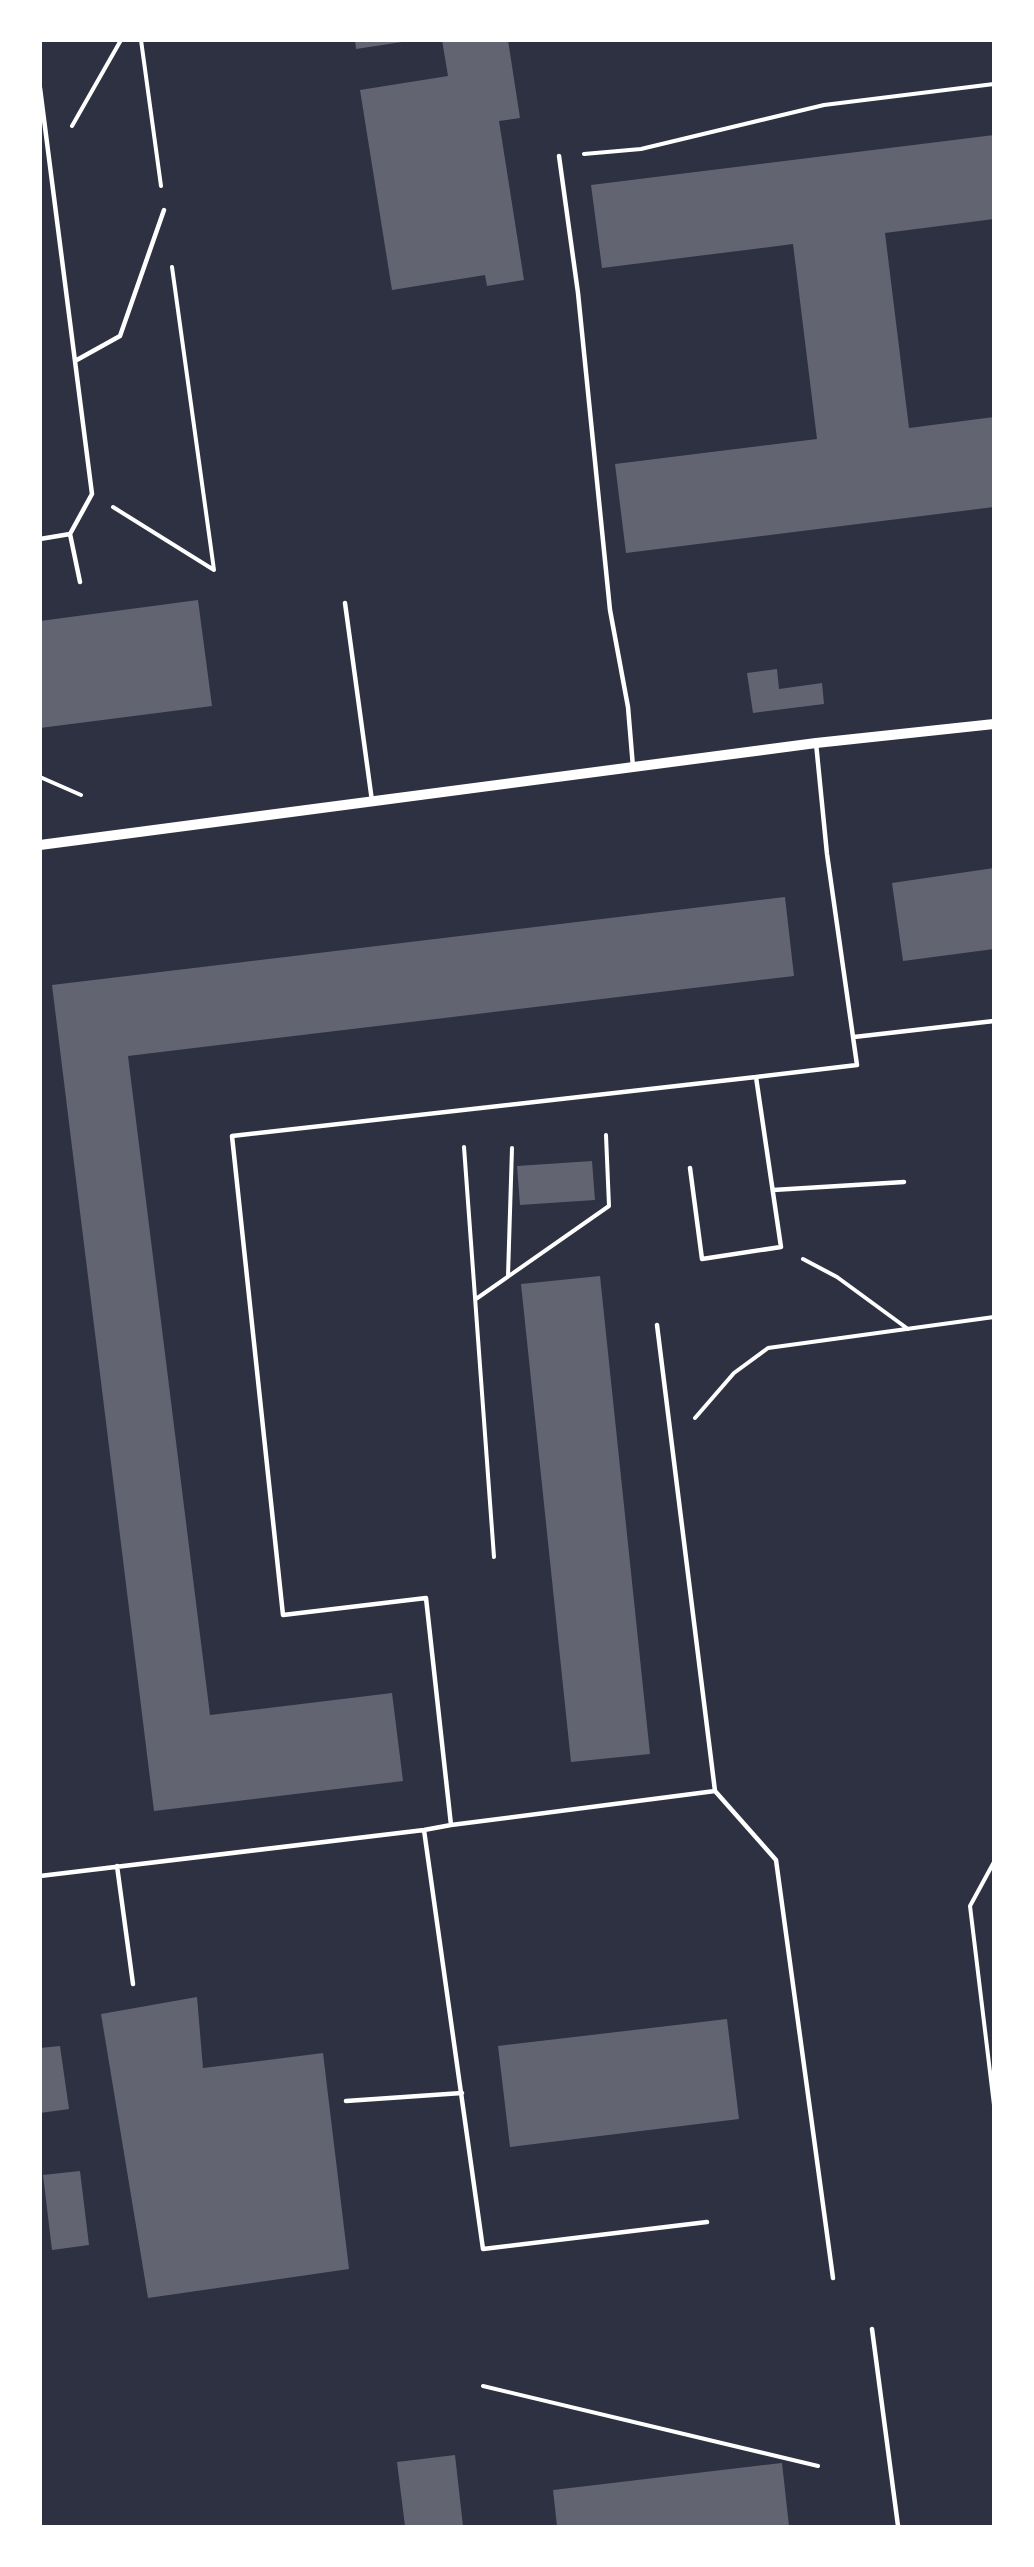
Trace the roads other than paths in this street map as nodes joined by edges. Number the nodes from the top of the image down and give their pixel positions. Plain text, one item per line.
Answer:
1 (40, 88) edge
2 (559, 156) road end
3 (164, 210) road end
4 (75, 361) junction
5 (70, 534) junction
6 (40, 539) edge
7 (80, 582) dead end
8 (345, 603) dead end
9 (993, 724) edge
10 (816, 743) junction
11 (633, 767) junction
12 (372, 801) junction
13 (40, 845) edge
14 (993, 1021) edge
15 (854, 1037) junction
16 (756, 1077) junction
17 (690, 1168) dead end
18 (904, 1182) dead end
19 (773, 1190) junction
20 (657, 1325) dead end
21 (715, 1791) junction
22 (451, 1825) junction
23 (424, 1830) junction
24 (117, 1866) junction
25 (40, 1876) edge
26 (133, 1984) dead end
27 (462, 2094) junction
28 (346, 2100) dead end
29 (707, 2222) dead end
30 (833, 2278) dead end
31 (872, 2329) dead end
32 (898, 2526) edge

1 - 4 lane
2 - 11 lane
3 - 4 lane
4 - 5 lane
5 - 6 lane
5 - 7 lane
8 - 12 lane
9 - 10 street
10 - 11 street
10 - 15 lane
11 - 12 street
12 - 13 street
14 - 15 lane
15 - 16 lane
16 - 19 lane
16 - 22 lane
17 - 19 lane
18 - 19 lane
20 - 21 lane
21 - 22 lane
21 - 30 lane
22 - 23 lane
23 - 24 lane
23 - 27 lane
24 - 25 lane
24 - 26 lane
27 - 28 lane
27 - 29 lane
31 - 32 lane

